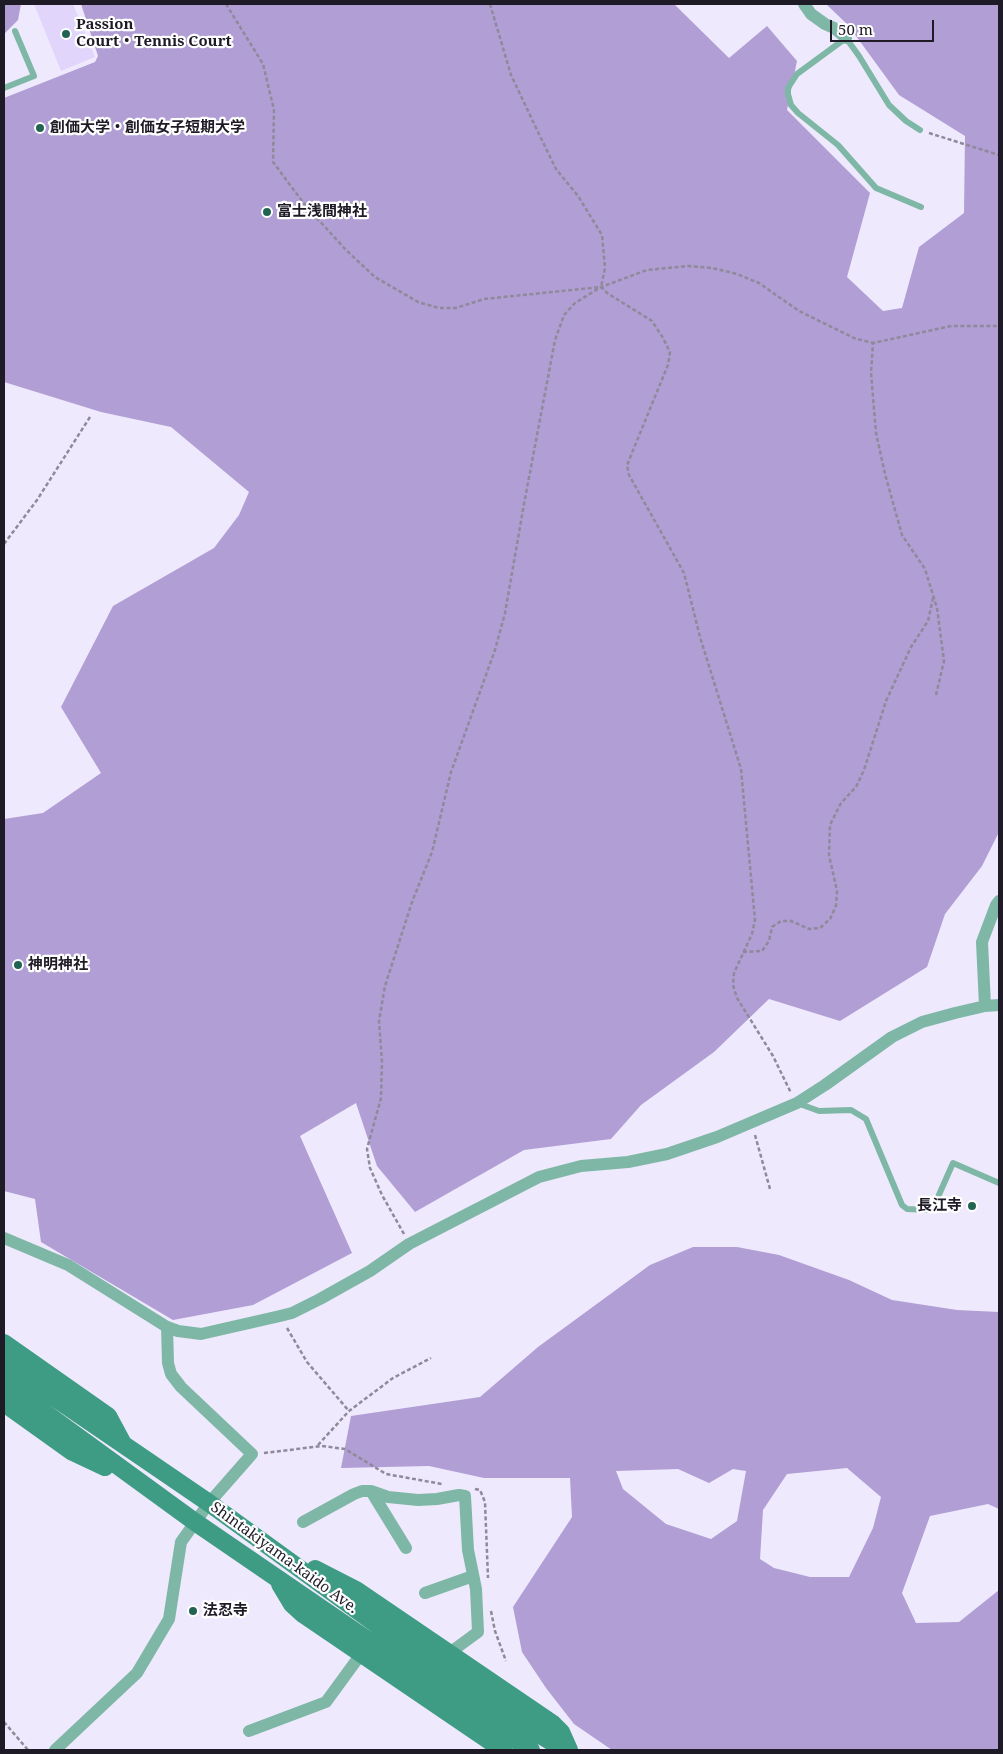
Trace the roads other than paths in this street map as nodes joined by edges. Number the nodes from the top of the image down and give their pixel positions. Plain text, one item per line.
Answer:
1 (804, 4) edge
2 (15, 31) dead end
3 (846, 38) junction
4 (4, 88) edge
5 (920, 130) road end
6 (921, 207) dead end
7 (999, 901) edge
8 (999, 1005) edge
9 (985, 1006) junction
10 (797, 1103) junction
11 (999, 1183) edge
12 (4, 1238) edge
13 (167, 1327) junction
14 (4, 1343) edge
15 (4, 1363) edge
16 (4, 1383) edge
17 (4, 1403) edge
18 (123, 1444) junction
19 (146, 1487) junction
20 (371, 1491) junction
21 (208, 1503) junction
22 (195, 1522) junction
23 (303, 1522) dead end
24 (272, 1548) junction
25 (406, 1548) dead end
26 (473, 1576) junction
27 (276, 1578) junction
28 (425, 1593) dead end
29 (361, 1654) junction
30 (448, 1654) junction
31 (249, 1731) dead end
32 (55, 1750) edge
33 (502, 1750) edge
34 (531, 1750) edge
35 (567, 1750) edge

1 - 3 street
2 - 4 lane
3 - 5 lane
3 - 6 lane
7 - 9 street
8 - 9 street
9 - 10 street
10 - 11 lane
10 - 13 street
12 - 13 street
13 - 21 street
14 - 18 main road
15 - 18 main road, Shintakiyama-kaido Ave.
16 - 19 main road, Shintakiyama-kaido Ave.
17 - 19 main road
18 - 21 main road, Shintakiyama-kaido Ave.
19 - 22 main road, Shintakiyama-kaido Ave.
20 - 23 street
20 - 25 street
20 - 26 street
21 - 22 street
21 - 24 main road, Shintakiyama-kaido Ave.
22 - 27 main road, Shintakiyama-kaido Ave.
22 - 32 street
24 - 30 main road
24 - 35 main road, Shintakiyama-kaido Ave.
26 - 28 street
26 - 30 street
27 - 29 main road
27 - 34 main road, Shintakiyama-kaido Ave.
29 - 31 street
29 - 33 main road
30 - 35 main road

